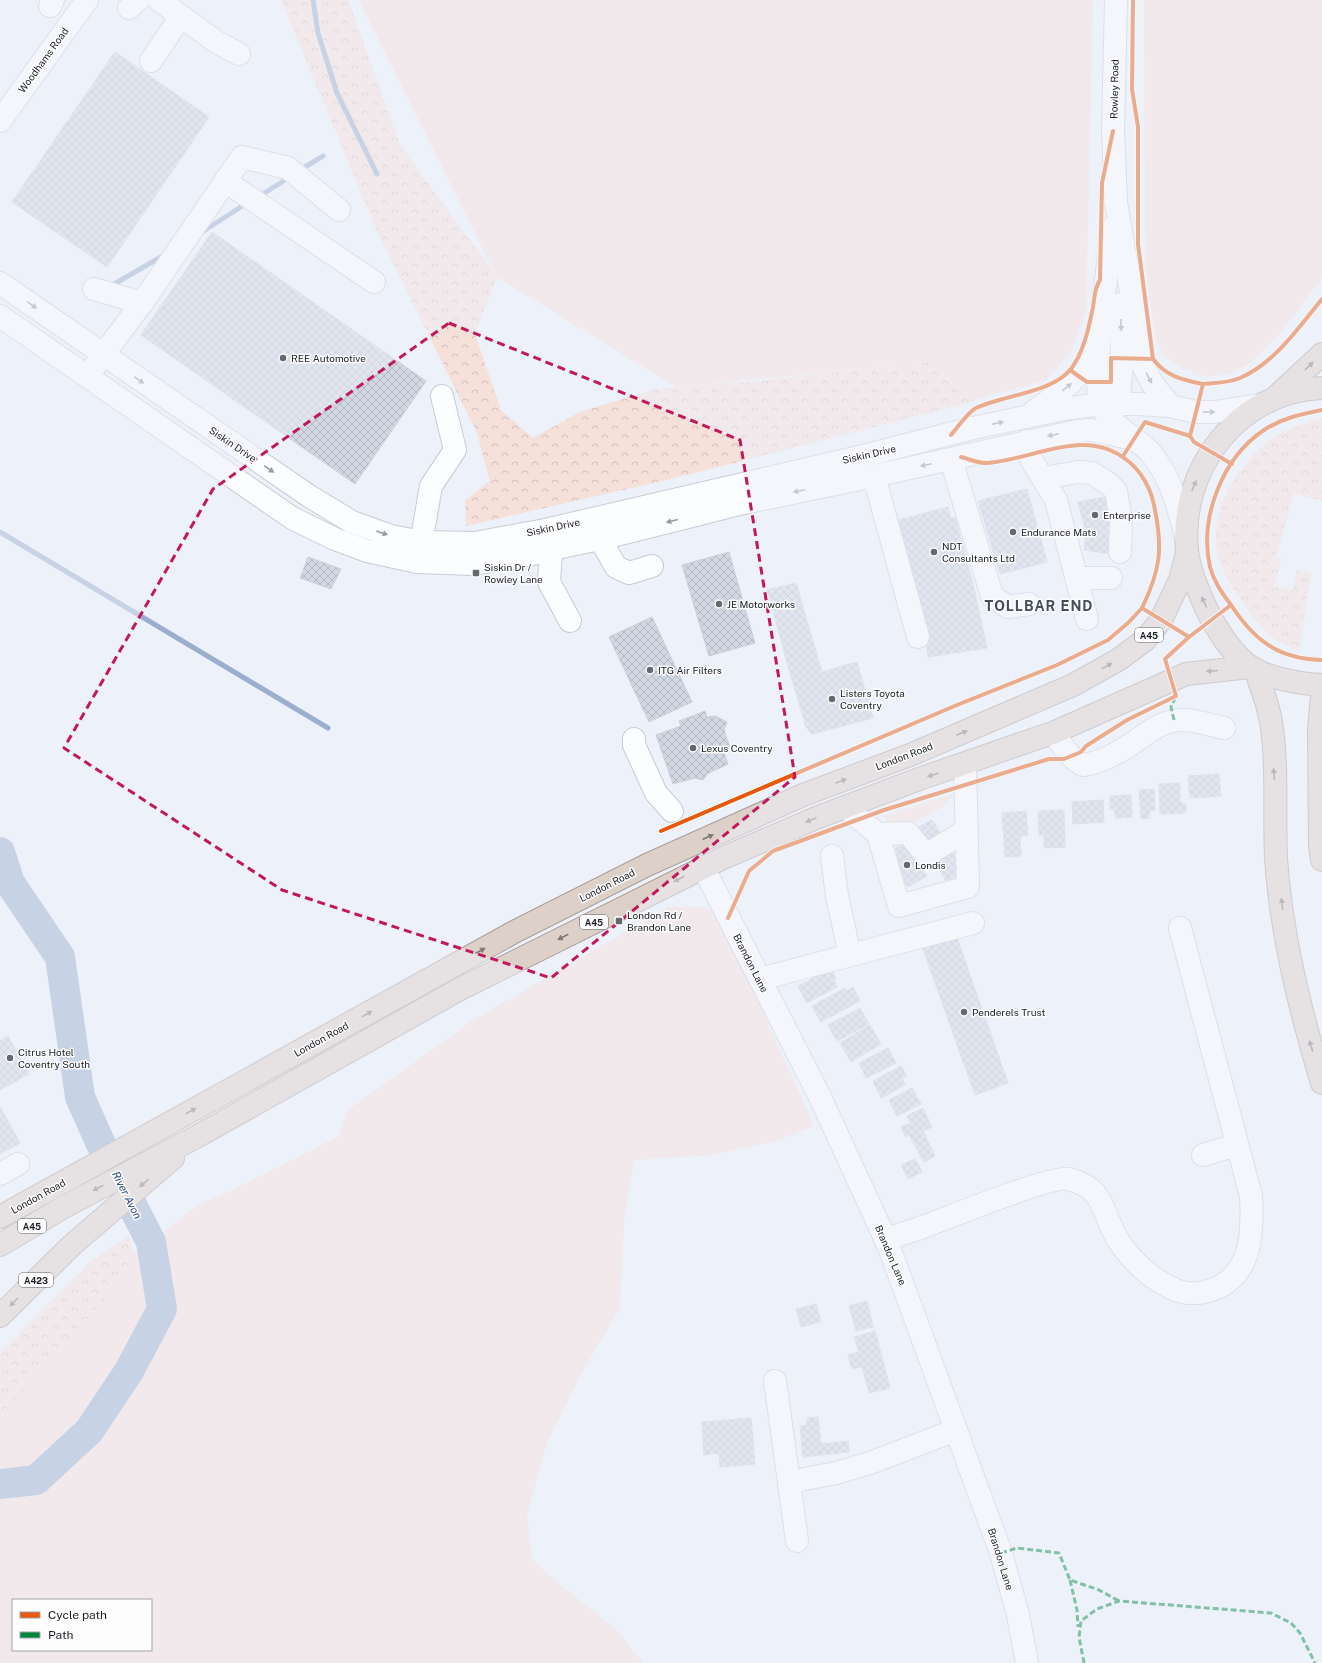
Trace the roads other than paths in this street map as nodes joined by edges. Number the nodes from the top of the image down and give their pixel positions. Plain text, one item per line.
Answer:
1 (87, 0) edge
2 (159, 0) edge
3 (1116, 0) edge
4 (181, 16) junction
5 (239, 54) dead end
6 (151, 61) dead end
7 (0, 121) edge
8 (225, 181) junction
9 (1116, 202) junction
10 (339, 210) dead end
11 (1123, 244) junction
12 (374, 282) dead end
13 (0, 283) edge
14 (94, 288) dead end
15 (142, 303) junction
16 (0, 316) edge
17 (1099, 342) junction
18 (1322, 354) edge
19 (102, 355) junction
20 (88, 376) junction
21 (1322, 388) edge
22 (442, 396) dead end
23 (1268, 401) junction
24 (1170, 406) junction
25 (1110, 408) junction
26 (1024, 418) junction
27 (1091, 430) junction
28 (1133, 439) junction
29 (1027, 441) junction
30 (951, 459) junction
31 (874, 476) junction
32 (1043, 478) junction
33 (545, 530) junction
34 (600, 540) junction
35 (422, 542) junction
36 (1186, 545) junction
37 (551, 551) junction
38 (1120, 552) dead end
39 (417, 562) junction
40 (652, 566) dead end
41 (1077, 578) junction
42 (1111, 578) dead end
43 (1029, 604) dead end
44 (1087, 619) dead end
45 (570, 622) dead end
46 (918, 637) dead end
47 (1253, 668) junction
48 (1322, 685) edge
49 (1322, 696) edge
50 (1055, 732) junction
51 (1215, 733) dead end
52 (634, 739) dead end
53 (965, 764) junction
54 (845, 807) junction
55 (672, 811) dead end
56 (967, 830) junction
57 (878, 834) junction
58 (832, 856) dead end
59 (1322, 860) edge
60 (703, 867) junction
61 (973, 923) dead end
62 (1180, 928) dead end
63 (850, 955) junction
64 (760, 979) junction
65 (1322, 1083) edge
66 (198, 1136) joint
67 (1236, 1145) junction
68 (172, 1154) junction
69 (1203, 1155) dead end
70 (0, 1217) edge
71 (885, 1240) junction
72 (0, 1245) edge
73 (0, 1316) edge
74 (775, 1381) dead end
75 (956, 1430) junction
76 (789, 1482) junction
77 (797, 1541) dead end
78 (1027, 1663) edge

1 - 7 street, Woodhams Road
2 - 4 street
3 - 9 street, Rowley Road
4 - 5 street
4 - 6 street
8 - 10 street
8 - 12 street
8 - 15 street
9 - 11 street
9 - 17 street
11 -> 24 street
11 -> 25 street
13 -> 19 street, Siskin Drive
14 - 15 street
15 - 19 street
16 - 20 street
17 - 25 street
26 -> 17 street
23 -> 18 highway
19 - 20 street
19 -> 35 street, Siskin Drive
20 - 39 street
21 - 23 highway
22 - 35 street
24 -> 23 street, Siskin Drive
36 -> 23 highway
24 - 25 street, Siskin Drive
25 - 26 street, Siskin Drive
25 - 27 street
25 - 28 street
33 -> 26 street, Siskin Drive
27 - 28 street
27 -> 29 street
28 - 36 street
29 - 30 street
29 - 32 street
30 -> 31 street
30 - 43 street
31 -> 34 street
31 - 46 street
32 - 38 street
32 - 41 street
33 - 35 street, Siskin Drive
33 - 37 street
34 - 37 street
34 - 40 street
35 - 39 street
47 -> 36 highway
70 -> 36 highway, London Road / A45
37 - 39 street
37 - 45 street
41 - 42 street
41 - 44 street
47 - 48 highway
47 -> 50 highway, A45
65 -> 47 highway
49 - 59 highway
50 - 51 street
50 - 53 highway, A45
52 - 55 street
53 -> 54 highway, A45
53 - 56 street
54 - 57 street
54 -> 60 highway, A45
56 - 57 street
56 - 57 street
58 - 63 street
60 - 64 street, Brandon Lane
60 -> 66 highway, A45
61 - 63 street
62 - 67 street
63 - 64 street
64 - 71 street, Brandon Lane
66 - 68 highway, A423
67 - 69 street
67 - 71 street
68 -> 72 highway, A45
68 -> 73 highway, A423
71 - 75 street, Brandon Lane
74 - 76 street
75 - 76 street
75 - 78 street, Brandon Lane
76 - 77 street

